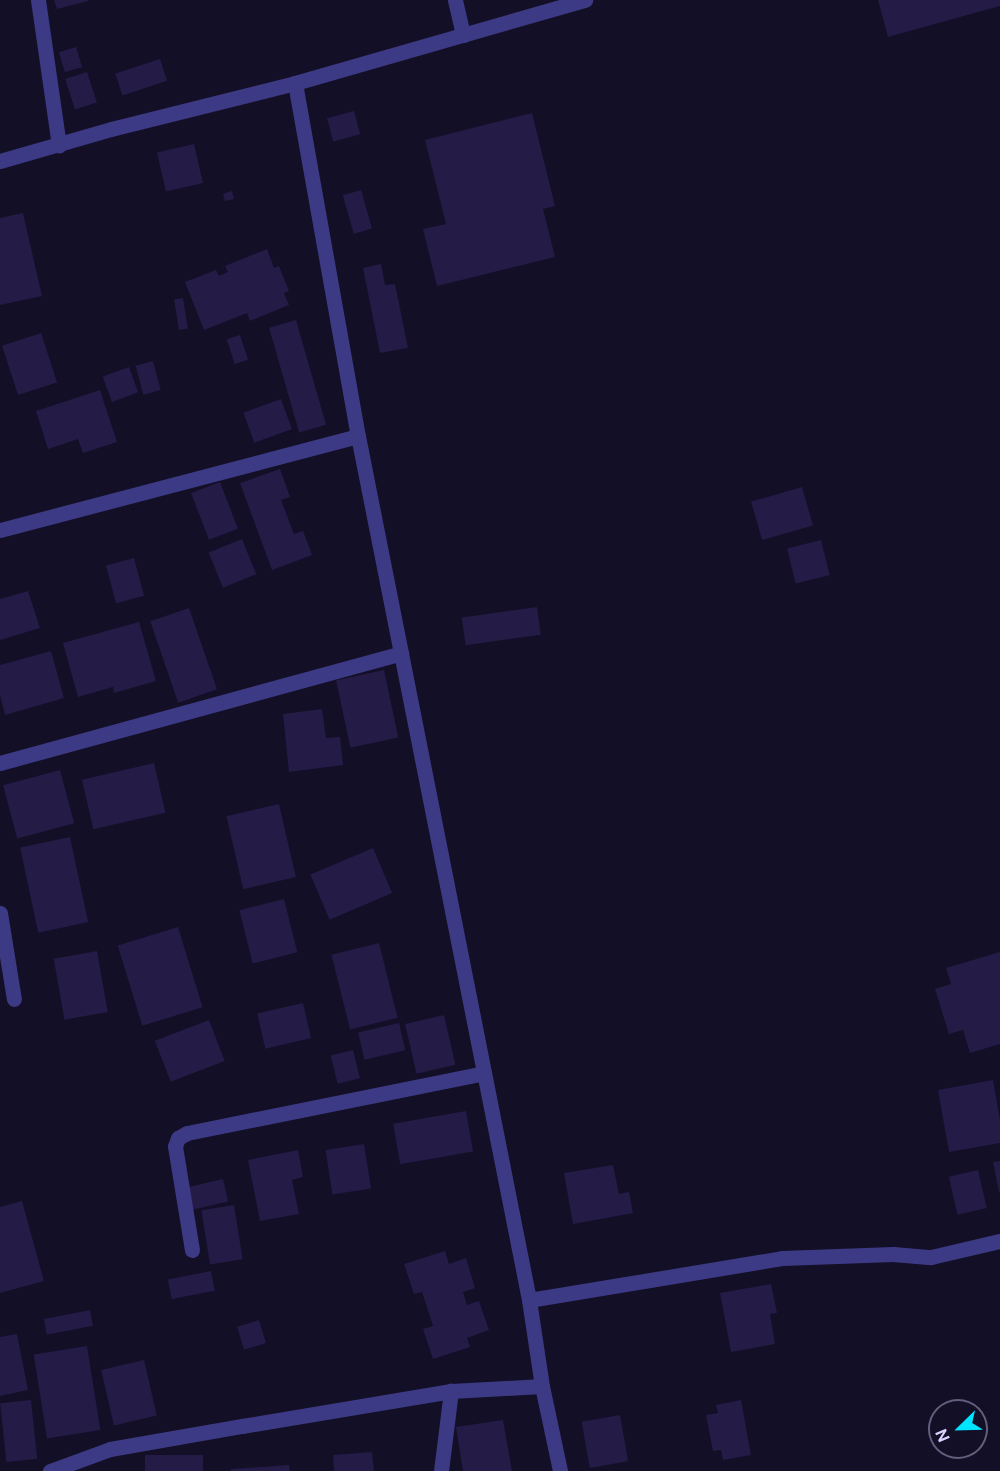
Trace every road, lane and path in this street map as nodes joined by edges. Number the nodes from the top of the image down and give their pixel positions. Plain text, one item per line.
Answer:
1 (38, 0) edge
2 (455, 0) edge
3 (585, 0) edge
4 (463, 35) junction
5 (295, 83) junction
6 (59, 145) junction
7 (0, 161) edge
8 (358, 436) junction
9 (0, 530) edge
10 (401, 653) junction
11 (0, 764) edge
12 (0, 913) edge
13 (14, 999) dead end
14 (484, 1073) junction
15 (1000, 1241) edge
16 (192, 1250) dead end
17 (529, 1300) junction
18 (542, 1386) junction
19 (452, 1391) junction
20 (50, 1471) edge
21 (441, 1471) edge
22 (560, 1471) edge

1 - 6 street
2 - 4 street
3 - 4 street
4 - 5 street
5 - 6 street
5 - 8 street
6 - 7 street
8 - 9 street
8 - 10 street
10 - 11 street
10 - 14 street
12 - 13 street
14 - 16 street
14 - 17 street
15 - 17 street
17 - 18 street
18 - 19 street
18 - 22 street
19 - 20 street
19 - 21 street

